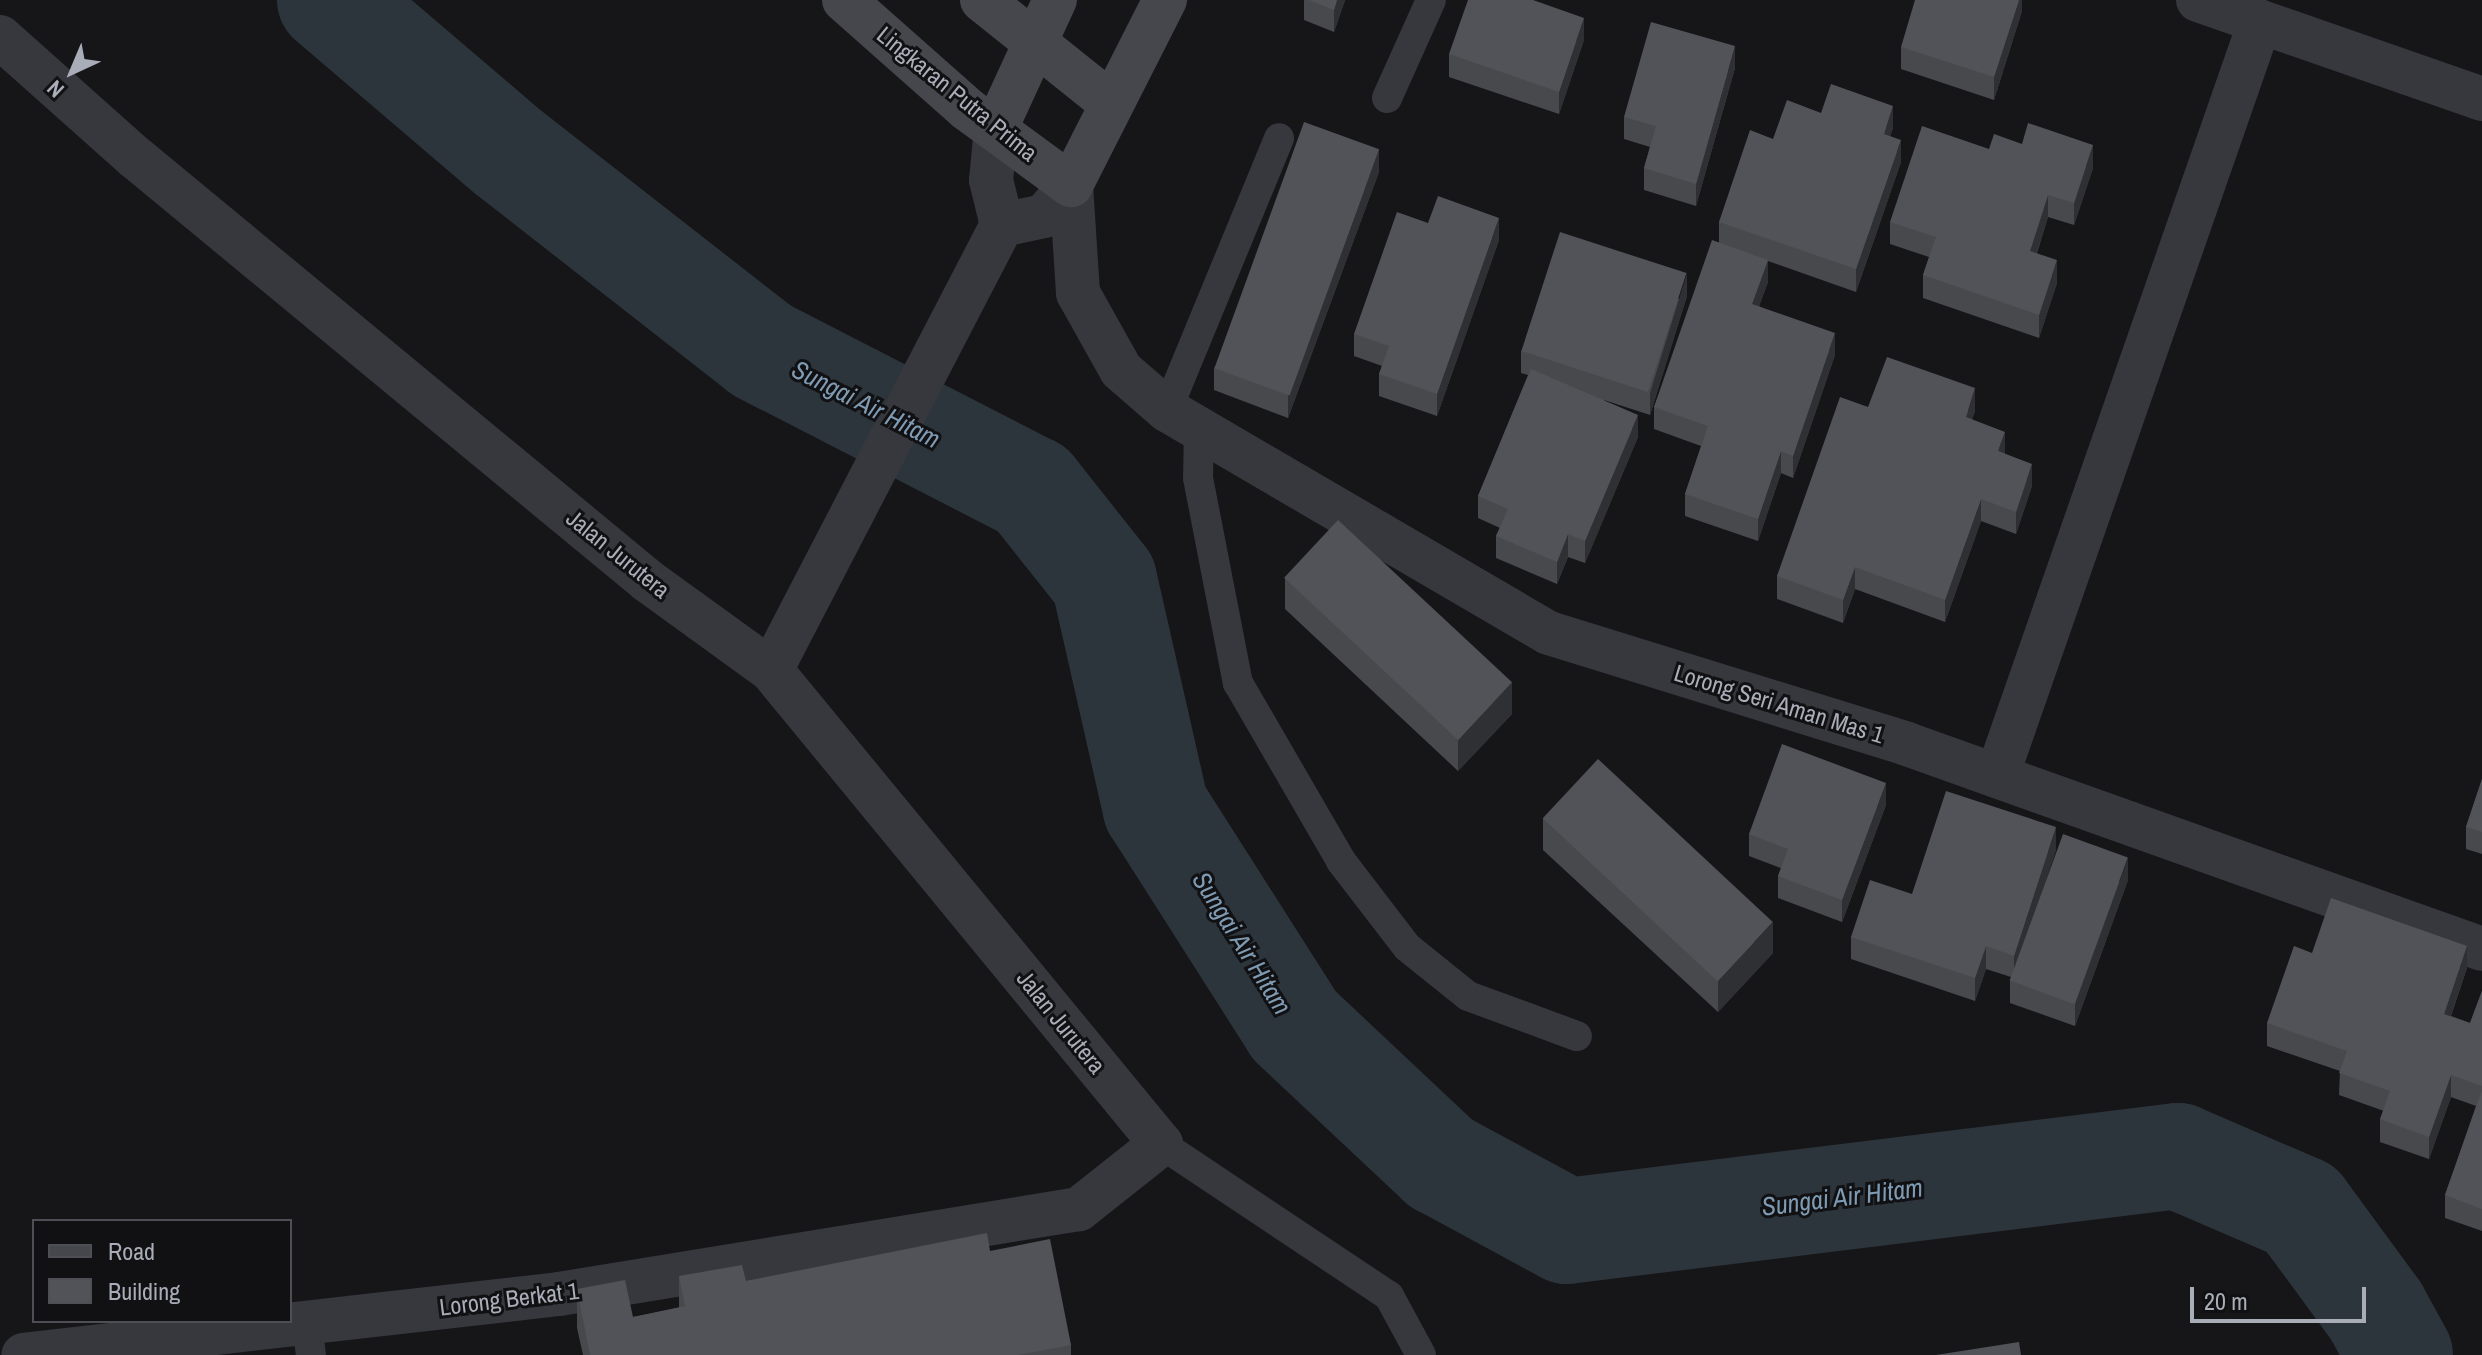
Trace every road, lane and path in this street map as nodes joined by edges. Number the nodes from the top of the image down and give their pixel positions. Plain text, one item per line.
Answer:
1 (844, 0) edge
2 (982, 0) edge
3 (1055, 0) edge
4 (1165, 0) edge
5 (1431, 0) edge
6 (2198, 0) edge
7 (2260, 22) junction
8 (0, 37) edge
9 (1034, 45) junction
10 (1387, 98) dead end
11 (2482, 99) edge
12 (1112, 104) junction
13 (996, 128) junction
14 (1279, 138) dead end
15 (1071, 185) junction
16 (1002, 225) junction
17 (1183, 419) junction
18 (771, 670) junction
19 (1997, 776) junction
20 (2482, 949) edge
21 (1577, 1036) dead end
22 (1161, 1144) junction
23 (309, 1339) edge
24 (23, 1355) edge
25 (1421, 1355) edge

1 - 13 main road, Lingkaran Putra Prima
2 - 9 main road
3 - 9 main road
4 - 12 main road
5 - 10 lane
6 - 7 street
7 - 11 street
7 - 19 street
8 - 18 street, Jalan Jurutera
9 - 12 main road
9 - 13 main road
12 - 15 main road
13 - 15 main road, Lingkaran Putra Prima
13 - 16 street
14 - 17 lane
15 - 16 street
15 - 17 street, Lorong Seri Aman Mas 1
16 - 18 street
17 - 19 street, Lorong Seri Aman Mas 1
17 - 21 lane
18 - 22 street, Jalan Jurutera
19 - 20 street, Lorong Seri Aman Mas 1
22 - 23 street, Lorong Berkat 1
22 - 25 lane
23 - 24 street, Lorong Berkat 1

